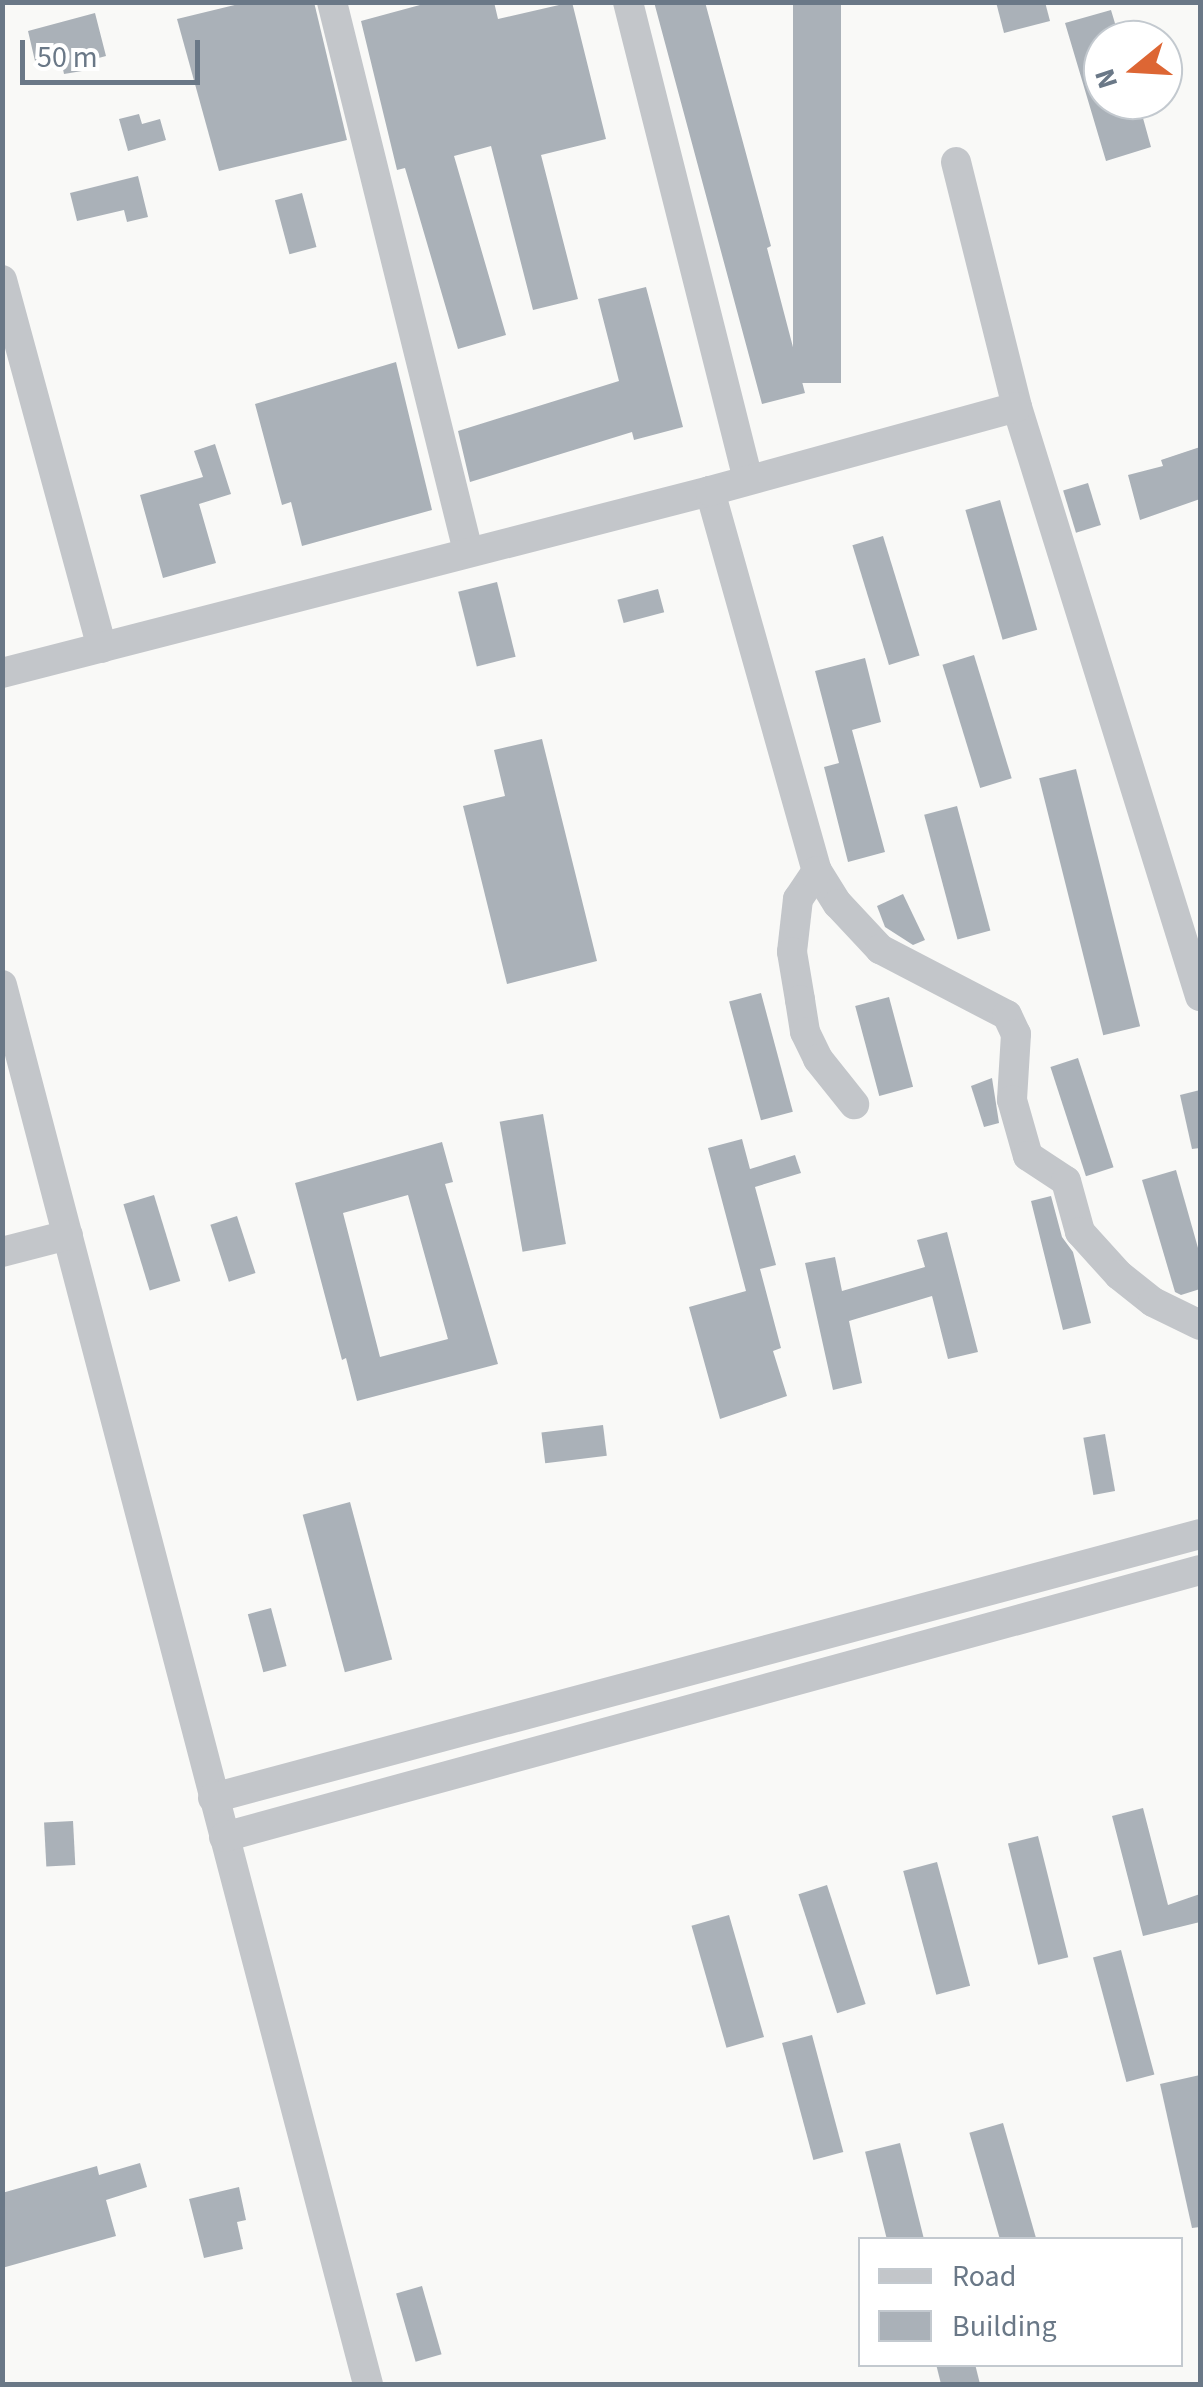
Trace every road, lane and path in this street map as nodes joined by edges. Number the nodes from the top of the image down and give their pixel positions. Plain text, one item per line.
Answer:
1 (332, 2) edge
2 (628, 2) edge
3 (956, 162) dead end
4 (2, 280) edge
5 (1017, 407) junction
6 (748, 478) junction
7 (710, 492) junction
8 (468, 551) junction
9 (102, 648) junction
10 (2, 674) edge
11 (817, 870) junction
12 (2, 985) edge
13 (1200, 996) edge
14 (854, 1104) dead end
15 (68, 1234) junction
16 (2, 1252) edge
17 (1200, 1325) edge
18 (1200, 1534) edge
19 (1200, 1570) edge
20 (213, 1798) junction
21 (224, 1837) junction
22 (368, 2384) edge

1 - 8 street
2 - 6 street
3 - 5 street
4 - 9 street
5 - 6 street
5 - 13 street
6 - 7 street
7 - 8 street
7 - 11 street
8 - 9 street
9 - 10 street
11 - 14 street
11 - 17 street
12 - 15 street
15 - 16 street
15 - 20 street
18 - 20 street
19 - 21 street
20 - 21 street
21 - 22 street

